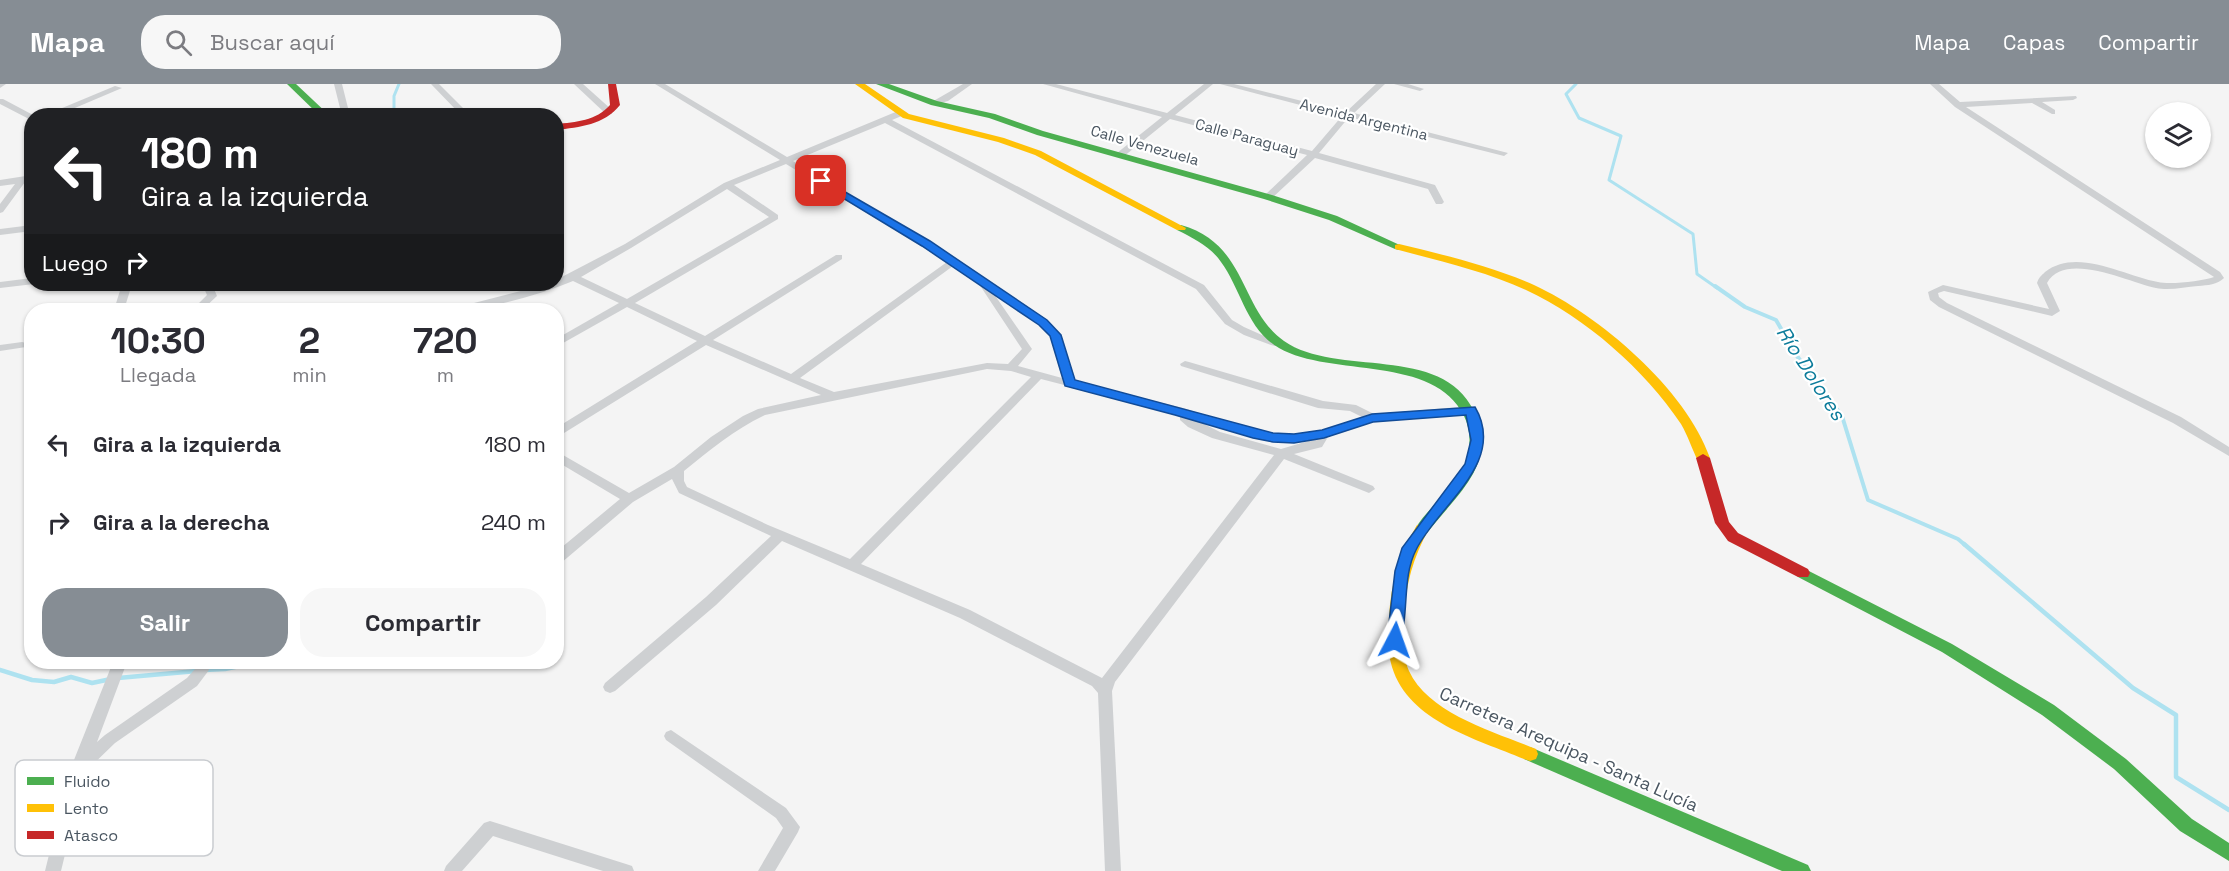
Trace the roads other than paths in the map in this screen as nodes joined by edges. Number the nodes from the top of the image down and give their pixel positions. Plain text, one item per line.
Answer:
1 (291, 84) edge
2 (338, 84) edge
3 (435, 84) edge
4 (578, 84) edge
5 (612, 84) edge
6 (659, 84) edge
7 (859, 84) edge
8 (880, 84) edge
9 (968, 84) edge
10 (1047, 84) edge
11 (1209, 84) edge
12 (1224, 84) edge
13 (1381, 84) edge
14 (1398, 84) edge
15 (1934, 84) edge
16 (118, 88) dead end
17 (1420, 89) dead end
18 (2073, 98) dead end
19 (2033, 100) junction
20 (0, 101) edge
21 (934, 103) junction
22 (1958, 105) junction
23 (67, 108) edge
24 (317, 108) edge
25 (344, 108) edge
26 (458, 108) edge
27 (609, 112) junction
28 (2052, 112) dead end
29 (24, 113) edge
30 (901, 113) junction
31 (1347, 115) junction
32 (1167, 116) junction
33 (886, 120) junction
34 (564, 126) edge
35 (1504, 153) dead end
36 (1120, 155) junction
37 (1313, 155) junction
38 (786, 160) junction
39 (24, 180) edge
40 (0, 183) edge
41 (24, 183) edge
42 (727, 185) junction
43 (1268, 197) junction
44 (1439, 202) dead end
45 (0, 210) edge
46 (24, 229) edge
47 (0, 232) edge
48 (839, 257) dead end
49 (953, 262) junction
50 (977, 276) junction
51 (573, 277) junction
52 (564, 280) edge
53 (24, 282) edge
54 (0, 285) edge
55 (210, 291) edge
56 (537, 291) edge
57 (204, 303) edge
58 (487, 303) edge
59 (627, 303) junction
60 (564, 339) edge
61 (706, 341) junction
62 (1275, 343) junction
63 (22, 345) dead end
64 (0, 348) edge
65 (1185, 363) dead end
66 (1011, 368) junction
67 (1039, 375) junction
68 (791, 379) junction
69 (1070, 383) junction
70 (833, 396) junction
71 (1471, 410) junction
72 (1179, 411) junction
73 (1372, 418) junction
74 (564, 429) edge
75 (1324, 434) junction
76 (1282, 453) junction
77 (2229, 453) edge
78 (564, 460) edge
79 (678, 470) junction
80 (1369, 489) dead end
81 (629, 499) junction
82 (780, 534) junction
83 (564, 553) edge
84 (852, 565) junction
85 (117, 669) edge
86 (202, 669) edge
87 (610, 687) dead end
88 (1105, 691) junction
89 (671, 736) dead end
90 (82, 760) edge
91 (88, 760) edge
92 (2229, 853) edge
93 (57, 856) edge
94 (53, 871) edge
95 (452, 871) edge
96 (626, 871) edge
97 (766, 871) edge
98 (1113, 871) edge
99 (1802, 871) edge

1 - 24 main road
2 - 25 street
3 - 26 street
4 - 27 street
5 - 27 main road
6 - 38 street
7 - 30 main road
8 - 21 main road, Calle Venezuela
9 - 21 street
10 - 32 street, Calle Paraguay
11 - 32 street
12 - 31 street, Avenida Argentina
13 - 31 street
14 - 17 street
15 - 22 street
16 - 23 street
18 - 19 street
19 - 22 street
19 - 28 street
20 - 29 street
21 - 36 main road, Calle Venezuela
22 - 77 street
27 - 34 main road
30 - 33 street
30 - 62 main road
31 - 35 street, Avenida Argentina
31 - 37 street
32 - 36 street
32 - 37 street, Calle Paraguay
33 - 38 street
33 - 62 street
36 - 43 main road, Calle Venezuela
37 - 43 street
37 - 44 street, Calle Paraguay
38 - 42 street
38 - 49 street
39 - 40 street
41 - 45 street
42 - 51 street
42 - 59 street
43 - 92 main road, Calle Venezuela
46 - 47 street
48 - 61 street
49 - 50 street
49 - 68 street
50 - 66 street
50 - 69 street
51 - 52 street
51 - 59 street
53 - 54 street
55 - 57 street
56 - 58 street
59 - 60 street
59 - 61 street
61 - 68 street
61 - 74 street
62 - 71 main road
63 - 64 street
65 - 73 street
66 - 67 street
66 - 70 street
67 - 69 street
67 - 84 street
68 - 70 street
69 - 72 street
70 - 79 street
71 - 73 street
71 - 99 main road, Carretera Arequipa - Santa Lucía
72 - 75 street
72 - 76 street
73 - 75 street
75 - 76 street
76 - 80 street
76 - 88 street
78 - 81 street
79 - 81 street
79 - 82 street
81 - 83 street
82 - 84 street
82 - 87 street
84 - 88 street
85 - 90 street
86 - 91 street
88 - 98 street
89 - 97 street
93 - 94 street
95 - 96 street

